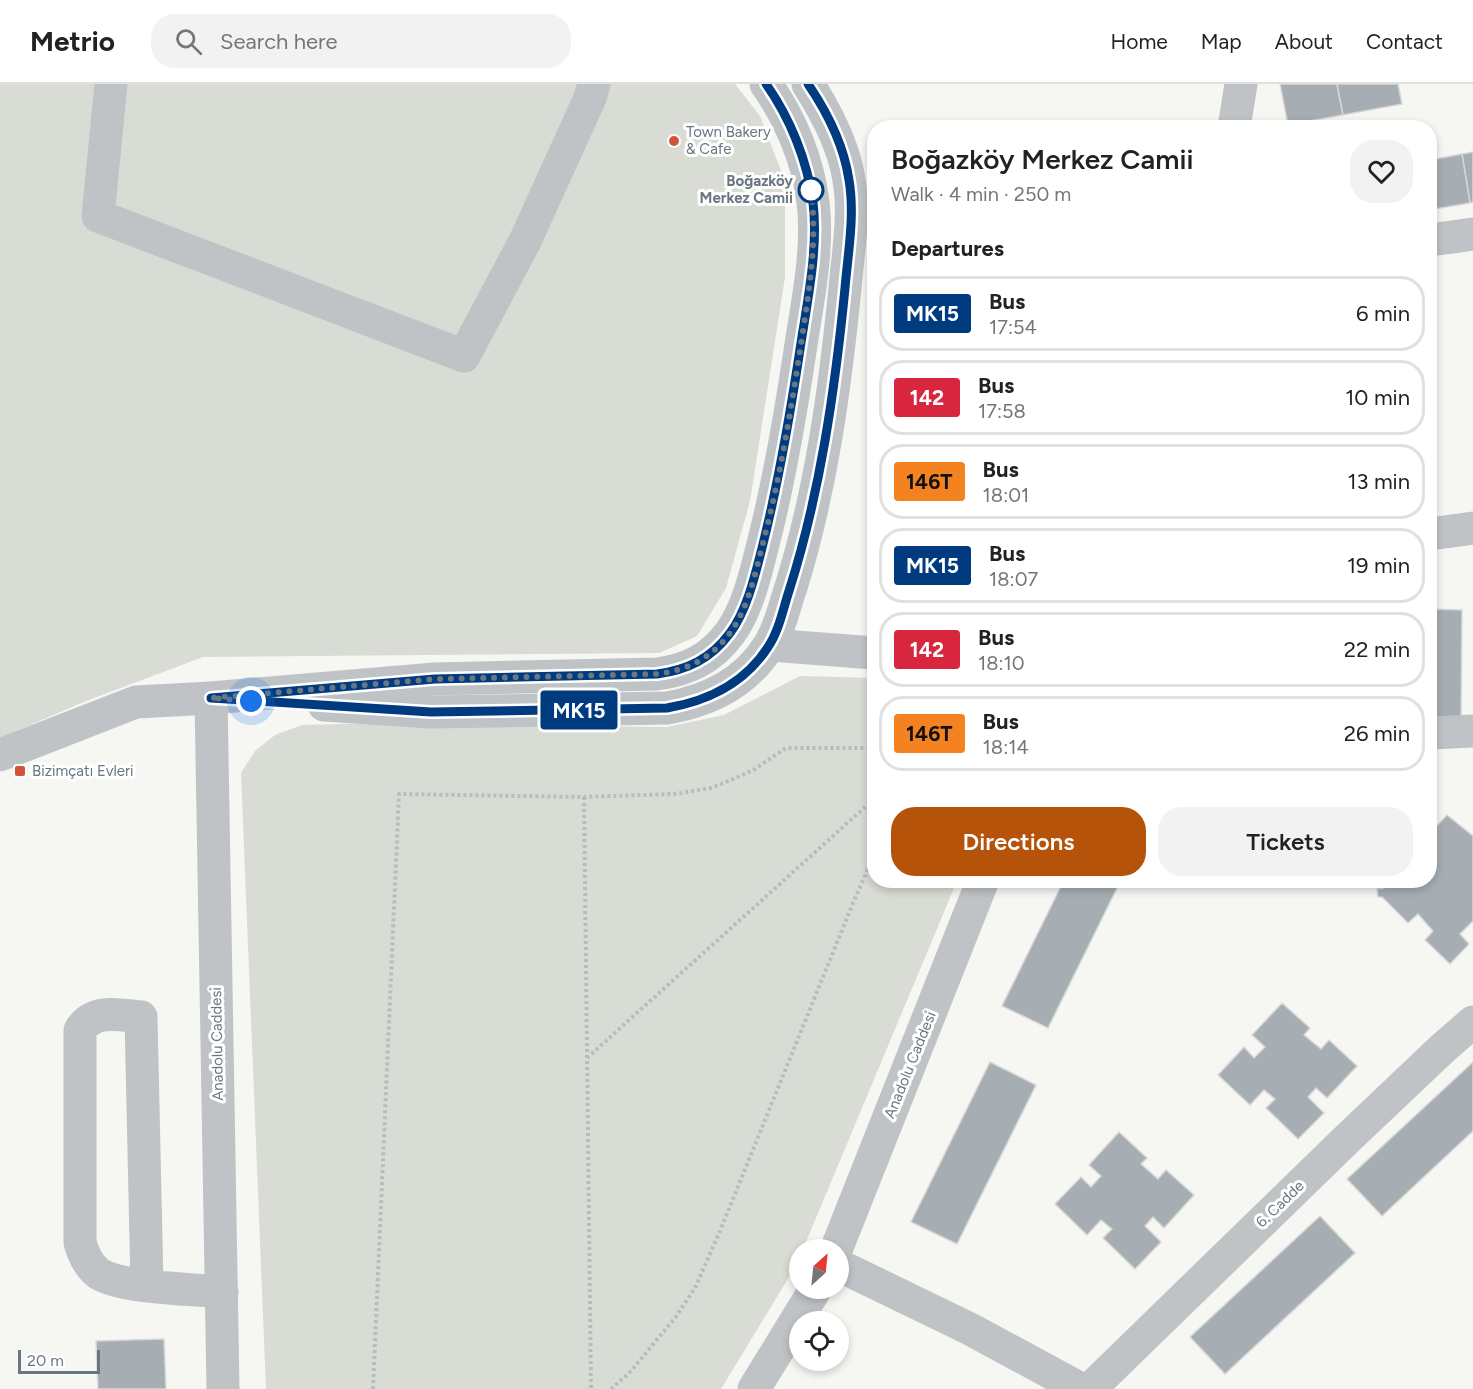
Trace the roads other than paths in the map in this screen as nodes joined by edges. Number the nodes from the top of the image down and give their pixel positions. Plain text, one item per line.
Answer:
1 (111, 84) edge
2 (594, 84) edge
3 (766, 84) edge
4 (808, 84) edge
5 (1241, 84) edge
6 (1235, 120) edge
7 (1473, 234) edge
8 (1437, 239) edge
9 (1473, 528) edge
10 (1437, 533) edge
11 (770, 645) junction
12 (867, 652) edge
13 (211, 698) junction
14 (1473, 731) edge
15 (1437, 733) edge
16 (0, 755) edge
17 (981, 888) edge
18 (1473, 1022) edge
19 (840, 1239) edge
20 (849, 1270) edge
21 (147, 1285) junction
22 (222, 1292) junction
23 (809, 1299) edge
24 (223, 1389) edge
25 (754, 1389) edge
26 (1082, 1389) edge
27 (1090, 1389) edge

1 - 2 street
3 - 13 street
4 - 11 street
5 - 6 street
7 - 8 street
9 - 10 street
11 - 12 street
11 - 13 street
13 - 16 street
13 - 22 street, Anadolu Caddesi
14 - 15 street
17 - 19 street, Anadolu Caddesi
18 - 27 street, 6. Cadde
20 - 26 street
21 - 21 street
21 - 22 street
22 - 24 street, Anadolu Caddesi
23 - 25 street

